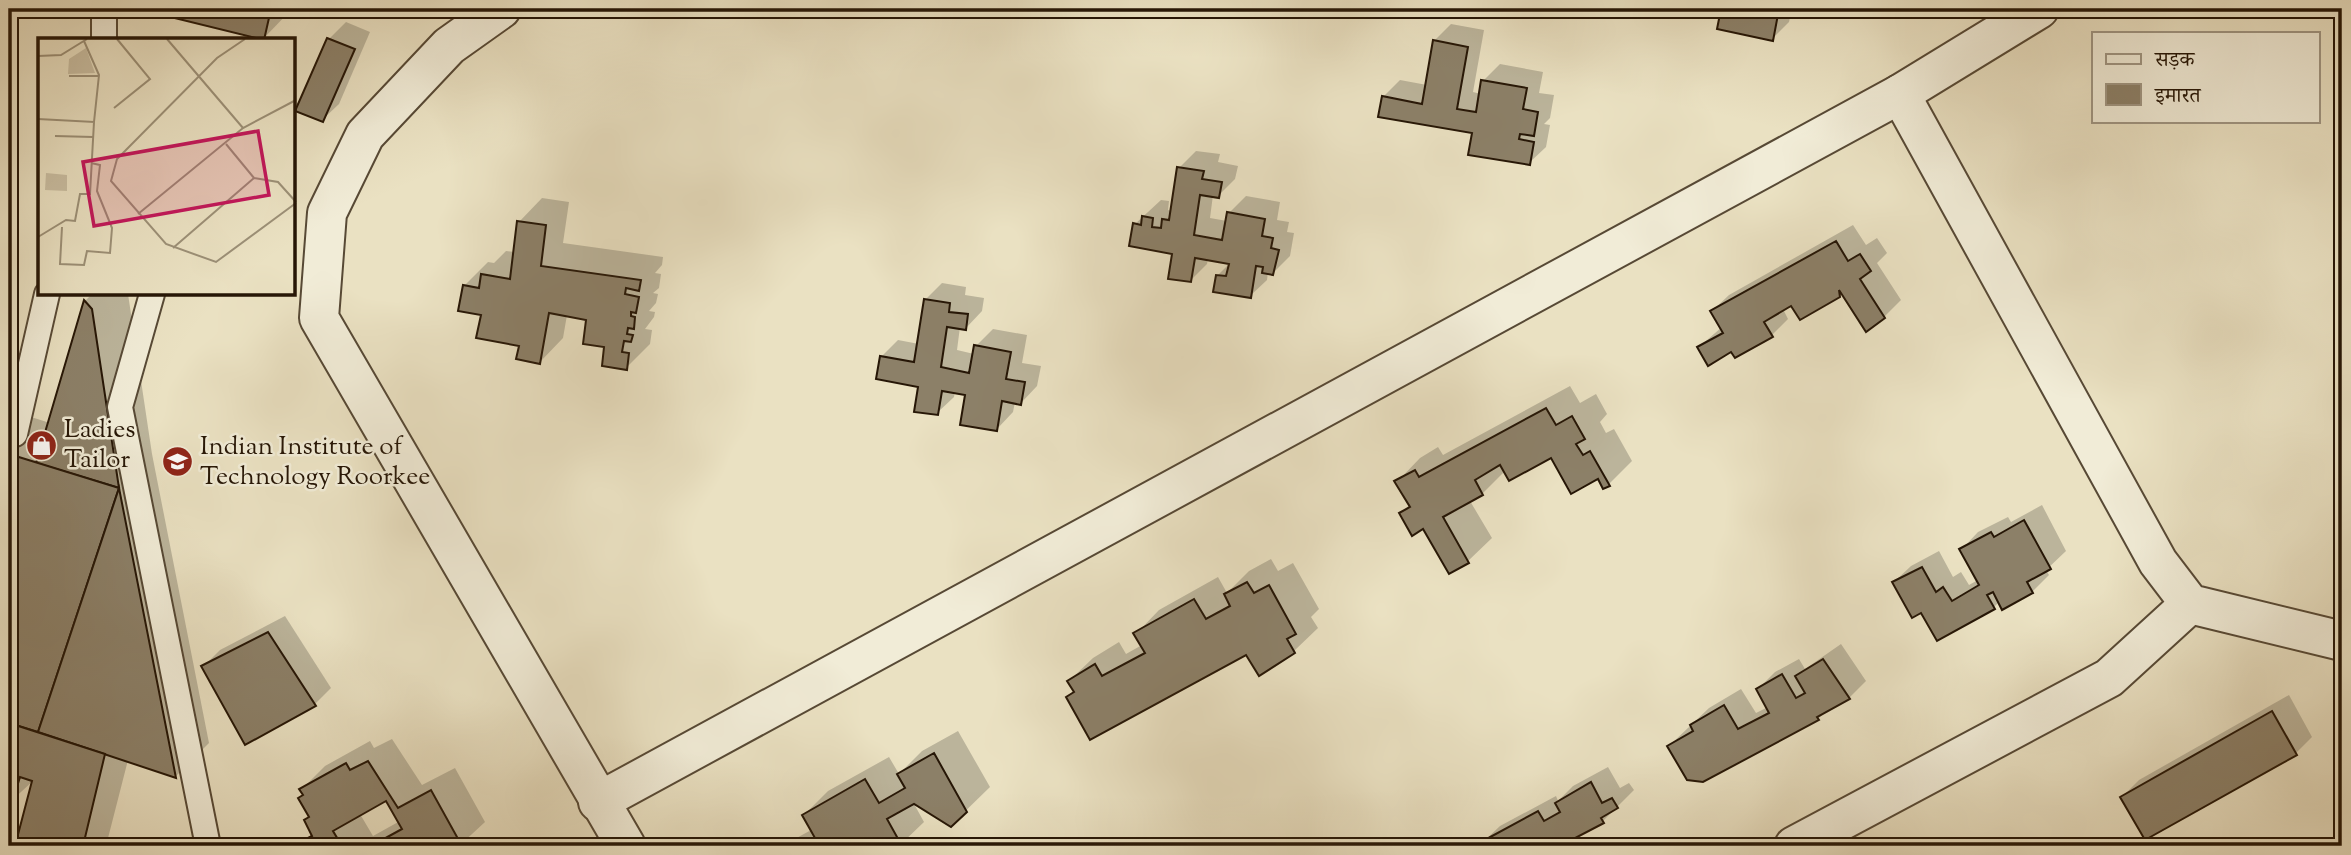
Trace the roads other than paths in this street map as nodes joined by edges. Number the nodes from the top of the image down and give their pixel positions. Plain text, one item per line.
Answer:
1 (104, 9) edge
2 (501, 9) edge
3 (2039, 9) edge
4 (110, 38) edge
5 (1900, 94) junction
6 (47, 296) edge
7 (151, 296) edge
8 (9, 432) edge
9 (2190, 604) junction
10 (2342, 641) edge
11 (598, 802) junction
12 (208, 846) edge
13 (626, 846) edge
14 (1794, 846) edge

1 - 4 lane
2 - 11 street
3 - 5 street
5 - 9 street
5 - 11 street
6 - 8 lane
7 - 12 lane
9 - 10 street
9 - 14 street
11 - 13 street

